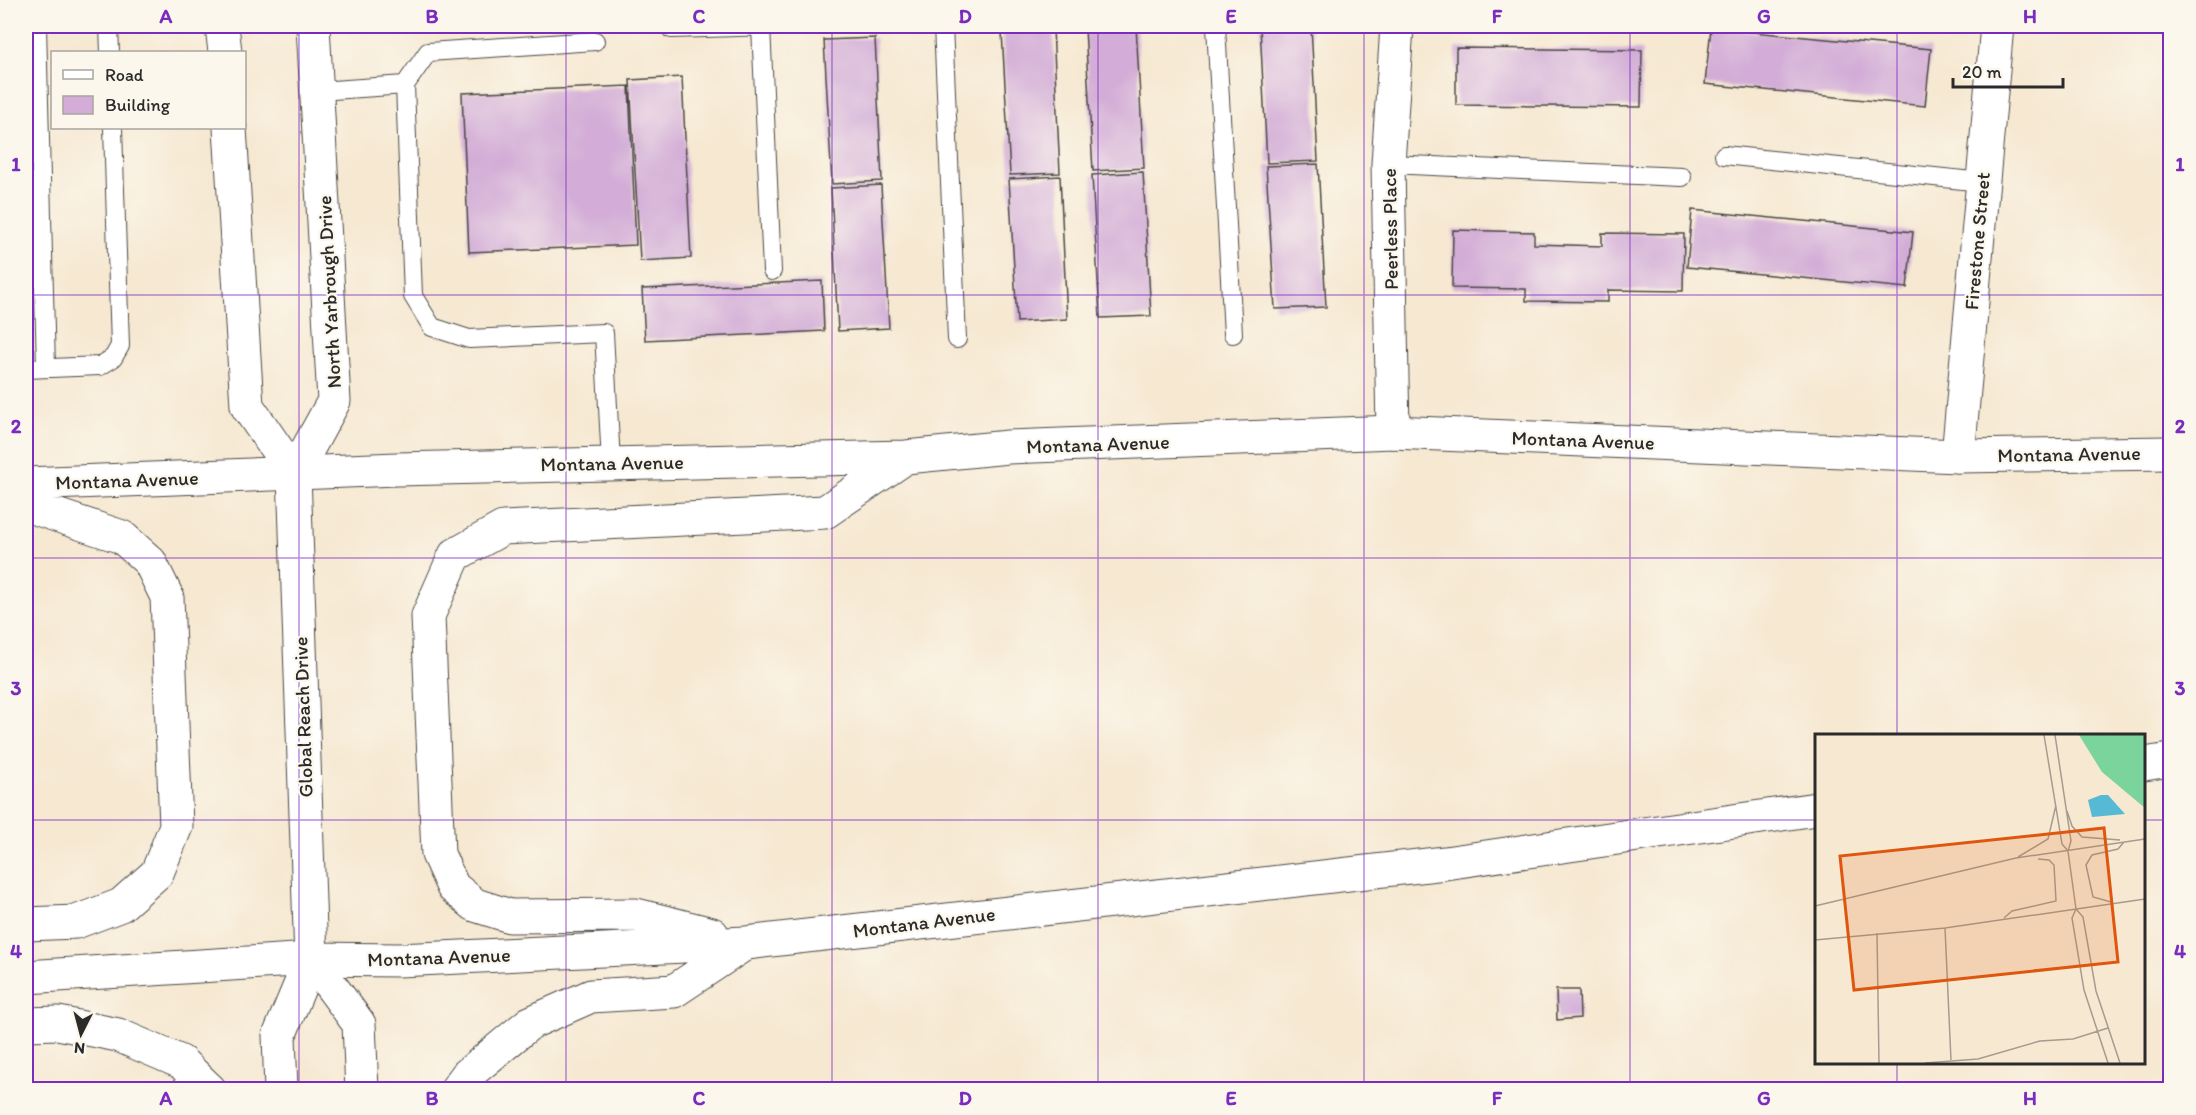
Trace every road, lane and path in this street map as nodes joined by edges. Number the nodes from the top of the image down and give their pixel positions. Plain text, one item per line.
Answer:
1 (37, 26) edge
2 (109, 26) edge
3 (222, 26) edge
4 (313, 26) edge
5 (761, 26) edge
6 (772, 26) edge
7 (943, 26) edge
8 (1216, 26) edge
9 (1397, 26) edge
10 (1997, 26) edge
11 (671, 29) dead end
12 (595, 41) dead end
13 (110, 51) edge
14 (225, 51) edge
15 (405, 85) junction
16 (318, 91) junction
17 (113, 129) edge
18 (230, 129) edge
19 (1724, 155) dead end
20 (1388, 164) junction
21 (1682, 177) dead end
22 (1982, 182) junction
23 (772, 271) dead end
24 (1233, 334) dead end
25 (957, 339) dead end
26 (46, 368) junction
27 (26, 369) edge
28 (1393, 432) junction
29 (2170, 453) edge
30 (1958, 456) junction
31 (906, 457) junction
32 (611, 463) junction
33 (294, 474) junction
34 (26, 484) edge
35 (26, 505) edge
36 (2170, 760) edge
37 (2145, 764) edge
38 (1815, 809) edge
39 (26, 924) edge
40 (746, 943) junction
41 (311, 959) junction
42 (26, 977) edge
43 (26, 1024) edge
44 (210, 1089) edge
45 (281, 1089) edge
46 (362, 1089) edge
47 (456, 1089) edge

1 - 26 lane
2 - 13 lane
3 - 14 main road
4 - 16 main road, North Yarbrough Drive
5 - 6 lane
5 - 11 lane
5 - 23 lane
7 - 25 lane
8 - 24 lane
9 - 20 main road, Peerless Place
10 - 22 main road, Firestone Street
12 - 15 lane
15 - 16 lane
15 - 32 lane
16 - 33 main road, North Yarbrough Drive
17 - 26 lane
18 - 33 main road
19 - 22 lane
20 - 21 lane
20 - 28 main road, Peerless Place
22 - 30 main road, Firestone Street
26 - 27 lane
28 - 30 main road, Montana Avenue
28 - 31 main road, Montana Avenue
29 - 30 main road, Montana Avenue
31 - 32 main road, Montana Avenue
31 - 40 main road
32 - 33 main road, Montana Avenue
33 - 34 main road, Montana Avenue
33 - 41 main road, Global Reach Drive
35 - 39 main road
36 - 37 main road
38 - 40 main road, Montana Avenue
40 - 41 main road, Montana Avenue
40 - 47 main road
41 - 42 main road, Montana Avenue
41 - 45 main road, Global Reach Drive
41 - 46 main road
43 - 44 main road

